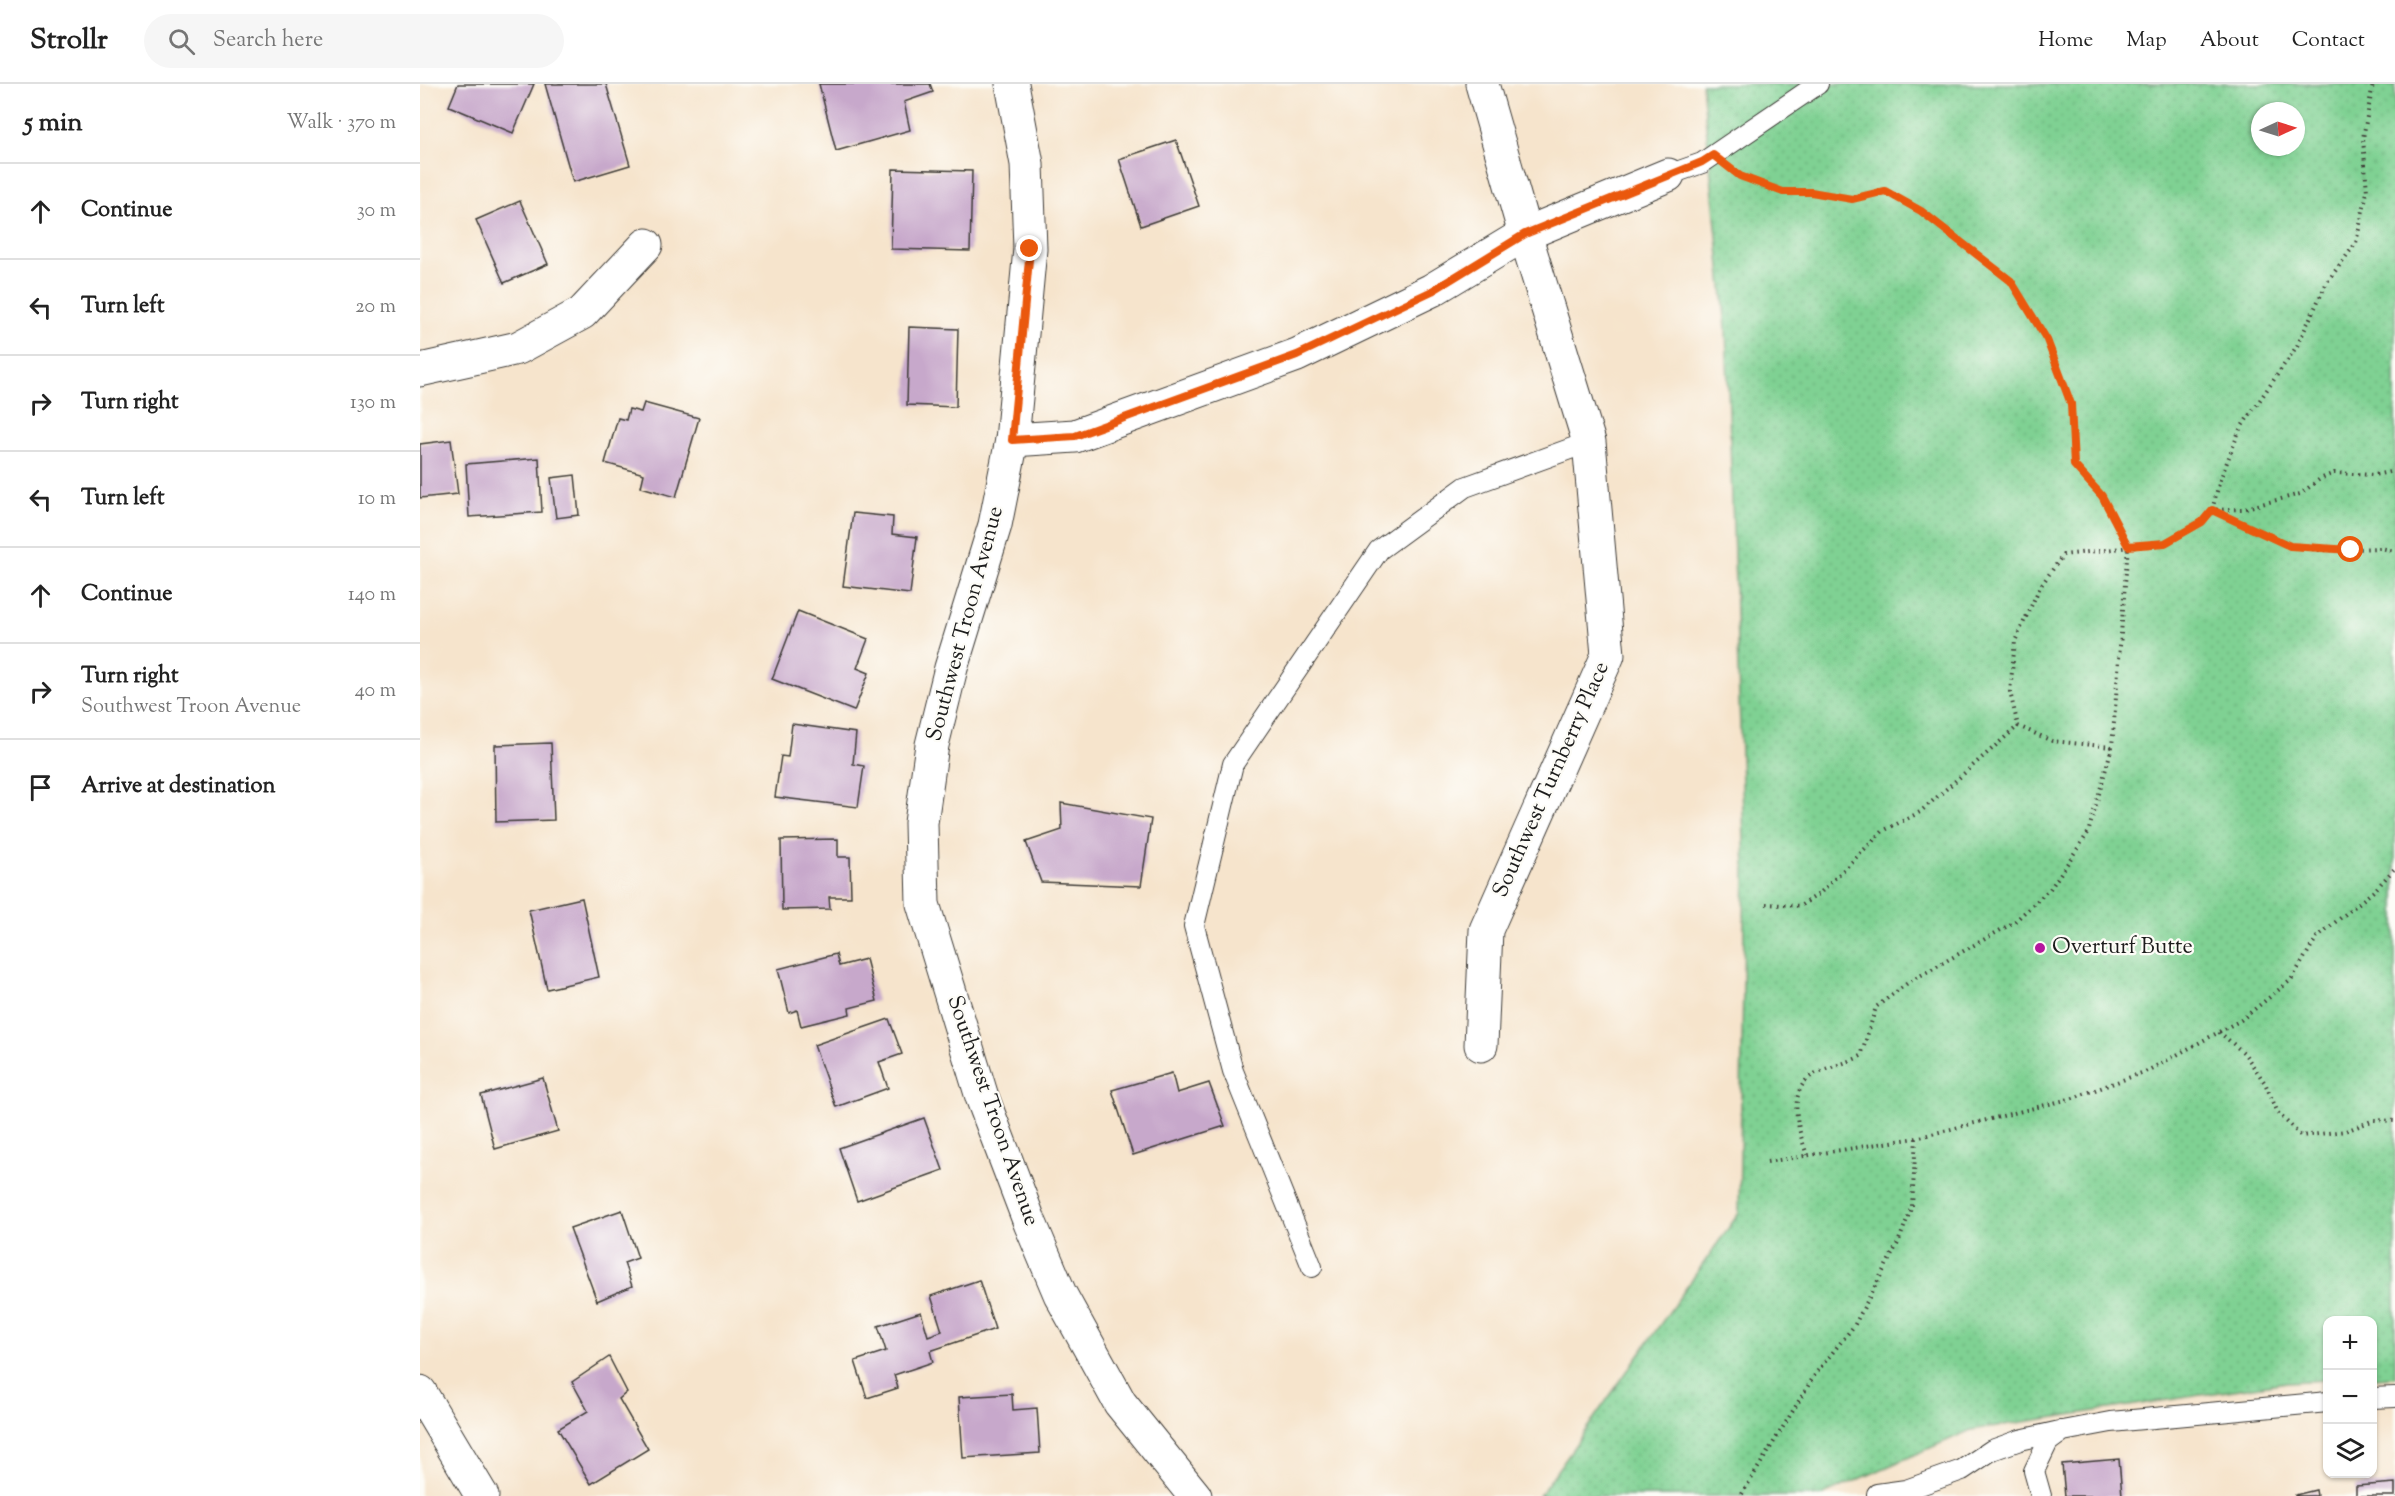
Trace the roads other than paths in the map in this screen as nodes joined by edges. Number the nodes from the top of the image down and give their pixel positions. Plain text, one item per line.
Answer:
1 (1012, 84) edge
2 (1482, 84) edge
3 (1818, 84) edge
4 (1668, 175) joint
5 (1525, 234) junction
6 (646, 245) dead end
7 (420, 369) edge
8 (1012, 440) junction
9 (1589, 441) junction
10 (1481, 1045) dead end
11 (1312, 1266) dead end
12 (420, 1392) edge
13 (2395, 1397) edge
14 (2377, 1398) edge
15 (2323, 1402) edge
16 (2063, 1431) junction
17 (1877, 1494) dead end
18 (482, 1496) edge
19 (1195, 1496) edge
20 (2041, 1496) edge

1 - 8 street, Southwest Troon Avenue
2 - 5 street, Southwest Turnberry Place
3 - 4 lane
4 - 5 street
5 - 8 street
5 - 9 street, Southwest Turnberry Place
6 - 7 street
8 - 19 street, Southwest Troon Avenue
9 - 10 street, Southwest Turnberry Place
9 - 11 lane
12 - 18 street
13 - 14 lane
15 - 16 lane
16 - 17 lane
16 - 20 lane

